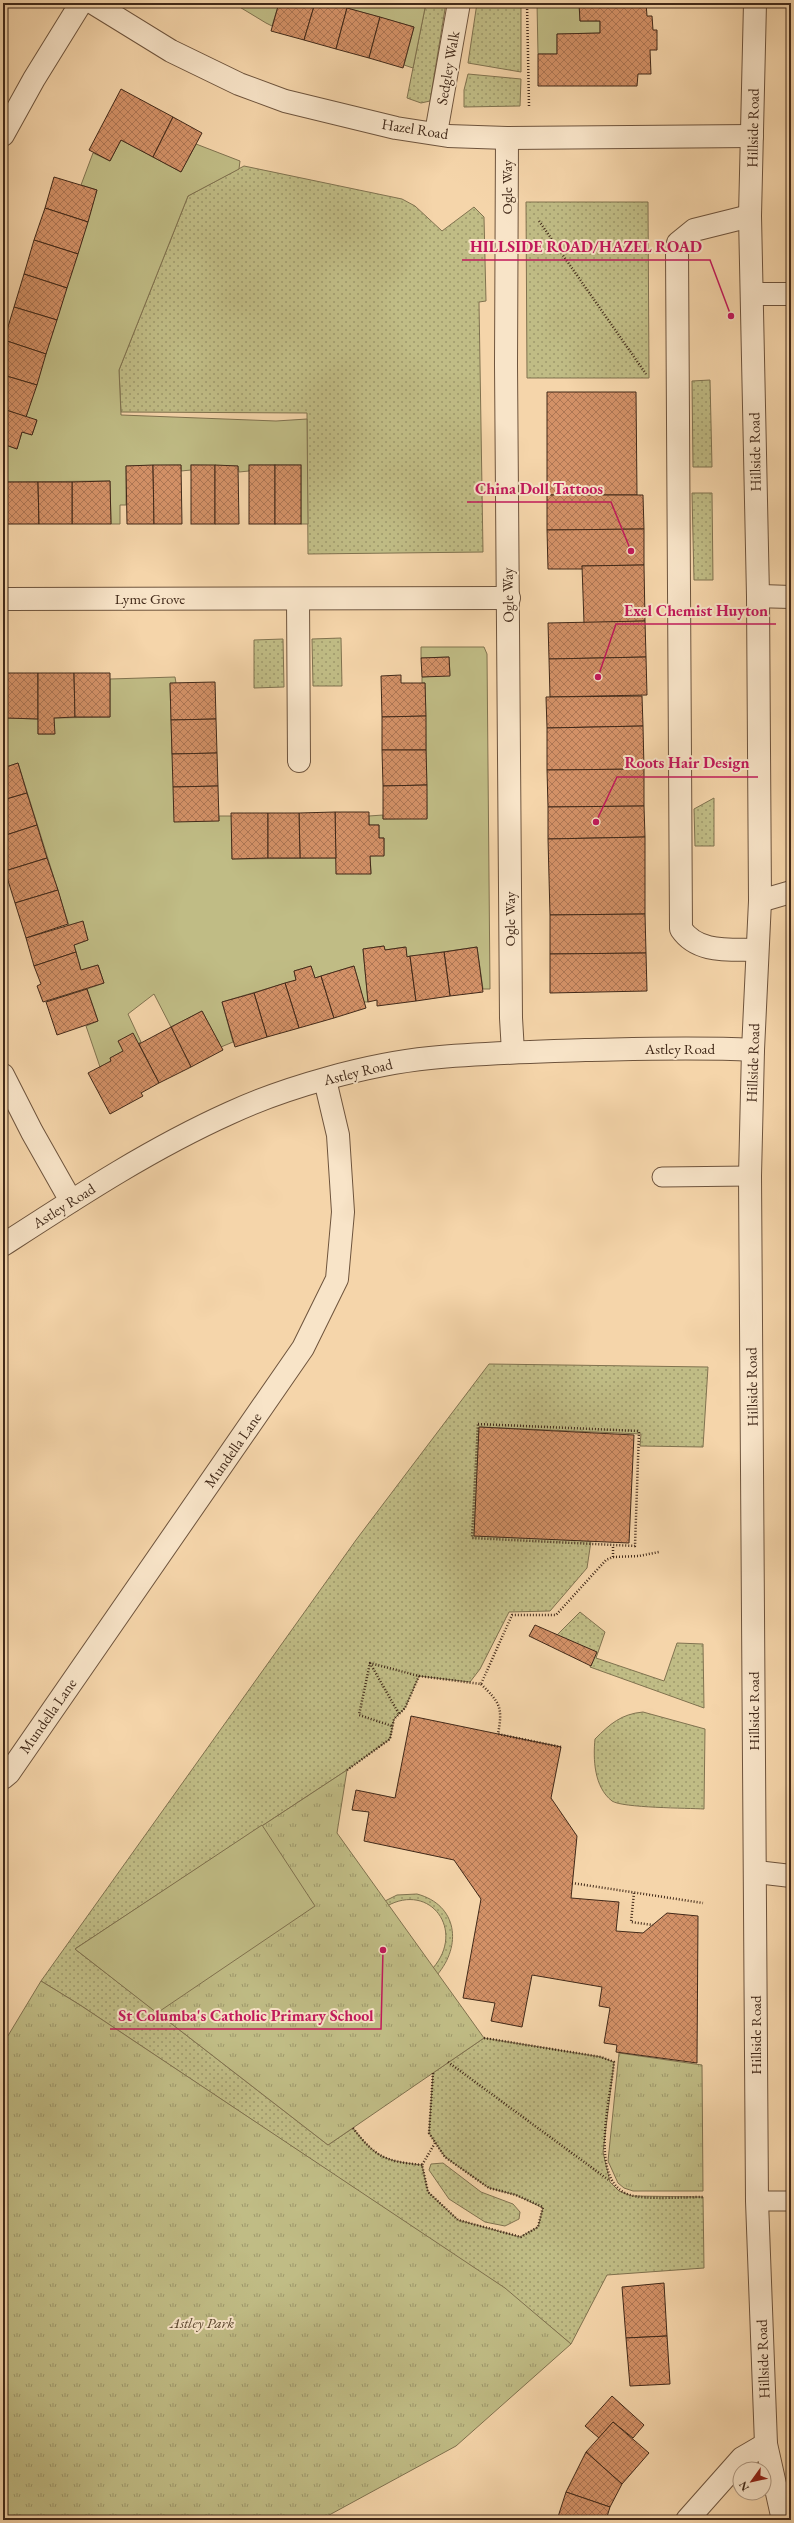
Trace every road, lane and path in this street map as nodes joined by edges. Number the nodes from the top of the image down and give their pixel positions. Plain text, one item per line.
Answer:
1 (81, 3) edge
2 (459, 3) edge
3 (527, 3) edge
4 (755, 3) edge
5 (101, 5) edge
6 (530, 109) dead end
7 (436, 134) junction
8 (3, 135) edge
9 (752, 136) junction
10 (507, 138) junction
11 (535, 215) dead end
12 (750, 216) junction
13 (752, 294) junction
14 (791, 294) edge
15 (649, 378) dead end
16 (758, 596) junction
17 (791, 596) edge
18 (509, 598) junction
19 (3, 599) edge
20 (298, 599) junction
21 (299, 761) dead end
22 (791, 892) edge
23 (760, 901) junction
24 (757, 950) junction
25 (753, 1050) junction
26 (513, 1052) junction
27 (3, 1075) edge
28 (325, 1080) junction
29 (750, 1176) junction
30 (662, 1177) dead end
31 (71, 1200) junction
32 (3, 1245) edge
33 (613, 1544) junction
34 (659, 1552) dead end
35 (613, 1557) junction
36 (370, 1663) junction
37 (419, 1676) junction
38 (481, 1684) junction
39 (399, 1714) junction
40 (392, 1726) junction
41 (561, 1747) dead end
42 (347, 1770) dead end
43 (3, 1778) edge
44 (756, 1872) junction
45 (791, 1876) edge
46 (572, 1883) dead end
47 (634, 1892) junction
48 (703, 1903) dead end
49 (653, 1925) dead end
50 (484, 2038) dead end
51 (448, 2062) dead end
52 (433, 2073) dead end
53 (353, 2128) dead end
54 (435, 2143) junction
55 (422, 2165) junction
56 (610, 2182) junction
57 (703, 2197) dead end
58 (757, 2201) junction
59 (791, 2201) edge
60 (766, 2444) junction
61 (687, 2520) edge
62 (783, 2520) edge

1 - 8 street
2 - 7 street, Sedgley Walk
3 - 6 path
4 - 9 street, Hillside Road
5 - 7 street, Hazel Road
7 - 10 street, Hazel Road
9 - 10 street, Hazel Road
9 - 12 street, Hillside Road
10 - 18 street, Ogle Way
11 - 15 path
12 - 13 street, Hillside Road
12 - 24 street
13 - 14 street
13 - 16 street, Hillside Road
16 - 17 street
16 - 23 street, Hillside Road
18 - 20 street, Lyme Grove
18 - 26 street, Ogle Way
19 - 20 street, Lyme Grove
20 - 21 street
22 - 23 street
23 - 24 street, Hillside Road
24 - 25 street, Hillside Road
25 - 26 street, Astley Road
25 - 29 street, Hillside Road
26 - 28 street, Astley Road
27 - 31 street
28 - 31 street, Astley Road
28 - 43 street, Mundella Lane
29 - 30 lane
29 - 44 street, Hillside Road
31 - 32 street, Astley Road
33 - 33 path
33 - 35 path
34 - 35 path
35 - 38 path
36 - 37 path
36 - 39 path
36 - 40 path
37 - 38 path
37 - 39 path
38 - 41 path
39 - 40 path
40 - 42 path
44 - 45 street
44 - 58 street, Hillside Road
46 - 47 path
47 - 48 path
47 - 49 path
50 - 56 path
51 - 56 path
52 - 54 path
53 - 55 path
54 - 55 path
54 - 55 path
56 - 57 path
58 - 59 lane
58 - 60 street, Hillside Road
60 - 61 street
60 - 62 street, Hillside Road

